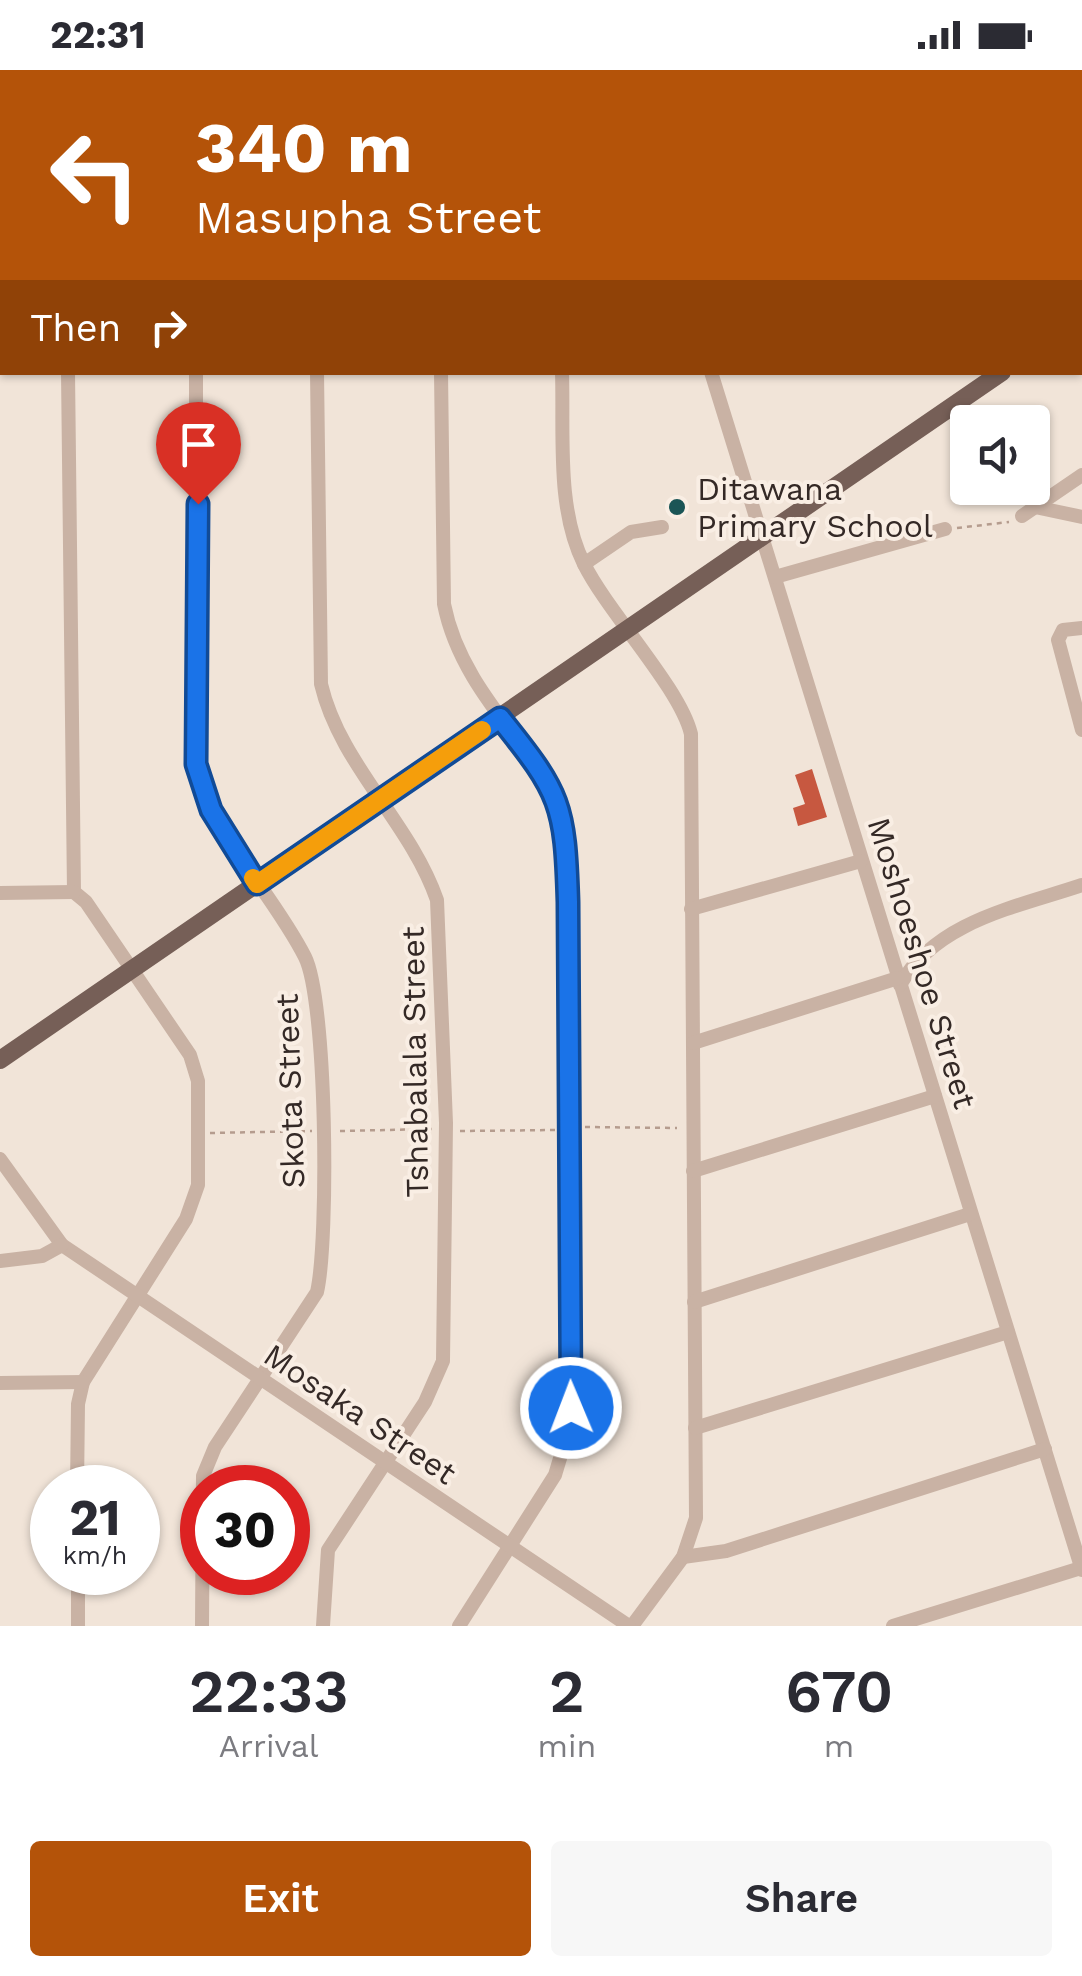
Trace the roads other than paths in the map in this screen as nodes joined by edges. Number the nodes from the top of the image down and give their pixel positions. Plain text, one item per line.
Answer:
1 (68, 375) edge
2 (196, 375) edge
3 (317, 375) edge
4 (441, 375) edge
5 (562, 375) edge
6 (712, 375) edge
7 (998, 375) edge
8 (1082, 474) edge
9 (1035, 507) junction
10 (1022, 516) road end
11 (1082, 517) edge
12 (662, 528) dead end
13 (946, 530) road end
14 (763, 538) junction
15 (584, 564) junction
16 (775, 578) junction
17 (1082, 628) edge
18 (625, 632) junction
19 (500, 718) junction
20 (1082, 730) edge
21 (380, 800) junction
22 (861, 860) junction
23 (257, 884) junction
24 (1082, 885) edge
25 (0, 892) edge
26 (74, 892) junction
27 (691, 909) junction
28 (131, 970) junction
29 (899, 982) junction
30 (693, 1043) junction
31 (0, 1060) edge
32 (934, 1096) junction
33 (1, 1163) edge
34 (694, 1171) junction
35 (18, 1184) junction
36 (0, 1189) edge
37 (970, 1214) junction
38 (62, 1245) junction
39 (0, 1261) edge
40 (138, 1296) junction
41 (694, 1302) junction
42 (1008, 1332) junction
43 (83, 1382) junction
44 (262, 1382) junction
45 (0, 1384) edge
46 (695, 1428) junction
47 (1045, 1449) junction
48 (385, 1464) junction
49 (78, 1465) edge
50 (510, 1546) junction
51 (683, 1557) junction
52 (1082, 1569) edge
53 (78, 1595) edge
54 (78, 1626) edge
55 (202, 1626) edge
56 (323, 1626) edge
57 (459, 1626) edge
58 (631, 1626) edge
59 (893, 1626) edge

1 - 26 street
2 - 23 street, Skota Street
3 - 21 street, Tshabalala Street
4 - 19 street
5 - 15 street
6 - 14 street, Moshoeshoe Street
7 - 14 main road
8 - 9 street
9 - 10 street
9 - 11 street
12 - 15 street
13 - 16 street
14 - 16 street, Moshoeshoe Street
14 - 18 main road
15 - 18 street
16 - 22 street, Moshoeshoe Street
17 - 20 street
18 - 19 main road
18 - 27 street
19 - 21 main road
19 - 50 street
21 - 23 main road
21 - 48 street, Tshabalala Street
22 - 27 street
22 - 29 street, Moshoeshoe Street
23 - 28 main road
23 - 44 street, Skota Street
24 - 29 street
25 - 26 street
26 - 28 street
27 - 30 street
28 - 31 main road
28 - 40 street
29 - 30 street
29 - 32 street, Moshoeshoe Street
30 - 34 street
32 - 34 street
32 - 37 street, Moshoeshoe Street
33 - 35 street, Mosaka Street
34 - 41 street
35 - 36 street
35 - 38 street, Mosaka Street
37 - 41 street
37 - 42 street, Moshoeshoe Street
38 - 39 street
38 - 40 street, Mosaka Street
40 - 43 street
40 - 44 street, Mosaka Street
41 - 46 street
42 - 46 street
42 - 47 street, Moshoeshoe Street
43 - 45 street
43 - 49 street
44 - 48 street, Mosaka Street
44 - 55 street, Skota Street
46 - 51 street
47 - 51 street
47 - 52 street, Moshoeshoe Street
48 - 50 street, Mosaka Street
48 - 56 street, Tshabalala Street
50 - 57 street
50 - 58 street, Mosaka Street
51 - 58 street
52 - 59 street
53 - 54 street

